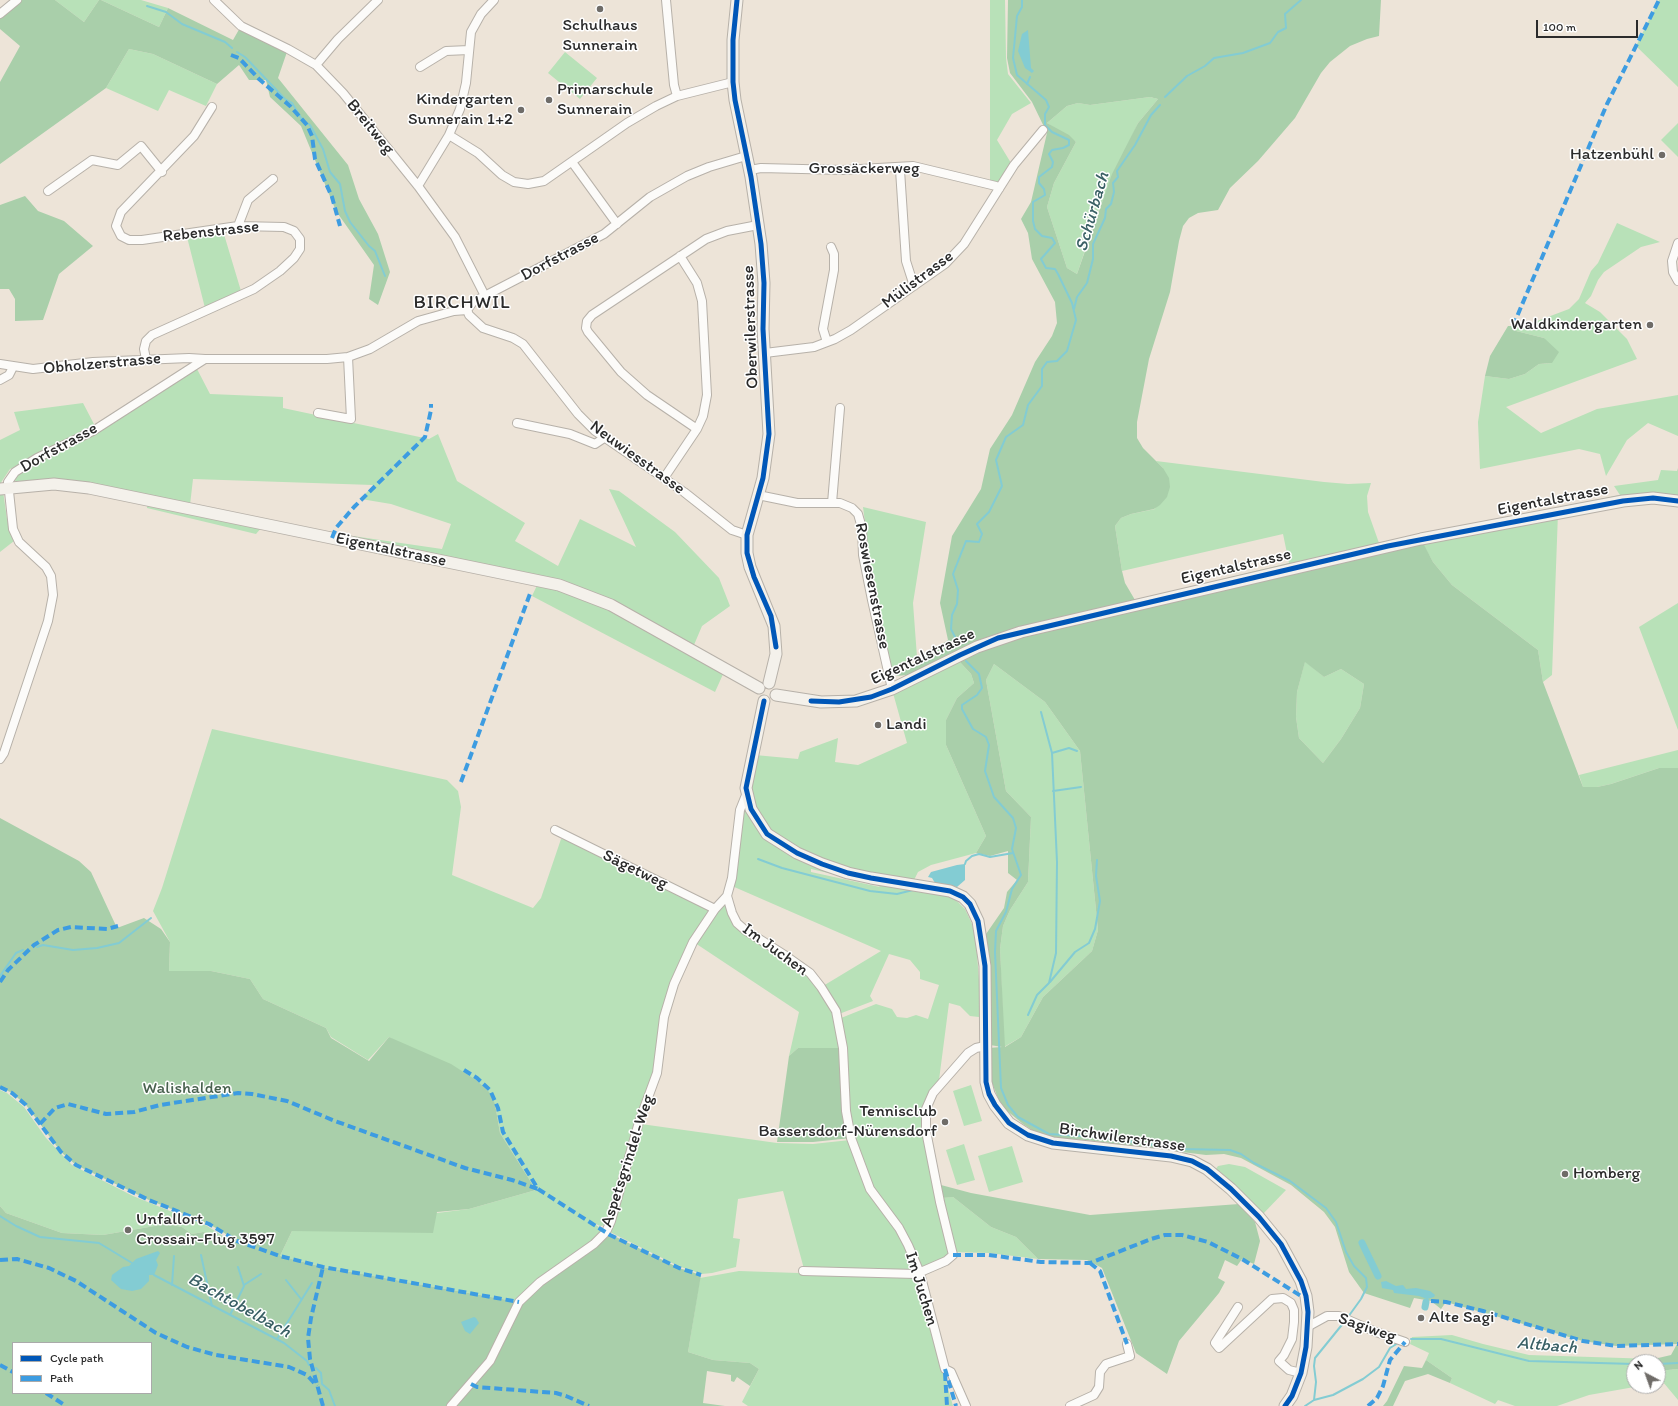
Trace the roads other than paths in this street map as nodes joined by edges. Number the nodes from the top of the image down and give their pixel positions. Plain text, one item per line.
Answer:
1 (16, 0) edge
2 (378, 0) edge
3 (494, 0) edge
4 (666, 0) edge
5 (737, 0) edge
6 (218, 2) edge
7 (0, 14) edge
8 (469, 50) junction
9 (316, 65) junction
10 (420, 67) dead end
11 (733, 82) junction
12 (677, 96) junction
13 (212, 107) dead end
14 (1043, 130) dead end
15 (449, 135) junction
16 (746, 156) junction
17 (572, 162) junction
18 (750, 170) junction
19 (900, 170) dead end
20 (162, 172) junction
21 (273, 179) dead end
22 (418, 186) junction
23 (999, 189) junction
24 (48, 191) dead end
25 (617, 224) junction
26 (758, 225) junction
27 (238, 226) junction
28 (1678, 243) edge
29 (831, 247) dead end
30 (680, 256) junction
31 (1678, 281) edge
32 (914, 286) junction
33 (485, 296) junction
34 (467, 310) junction
35 (827, 342) junction
36 (765, 353) junction
37 (348, 357) junction
38 (146, 359) junction
39 (205, 359) junction
40 (0, 364) edge
41 (13, 367) junction
42 (0, 380) edge
43 (840, 408) dead end
44 (318, 413) dead end
45 (517, 423) dead end
46 (697, 429) junction
47 (604, 438) junction
48 (664, 478) junction
49 (4, 488) edge
50 (758, 495) junction
51 (1678, 501) edge
52 (832, 503) junction
53 (747, 534) junction
54 (769, 683) junction
55 (759, 688) junction
56 (892, 689) junction
57 (776, 695) junction
58 (764, 701) junction
59 (0, 759) edge
60 (746, 795) junction
61 (555, 830) dead end
62 (727, 896) junction
63 (715, 909) junction
64 (985, 1046) junction
65 (803, 1271) dead end
66 (920, 1273) junction
67 (1238, 1308) dead end
68 (1307, 1327) junction
69 (1405, 1342) dead end
70 (1127, 1344) dead end
71 (1301, 1374) junction
72 (451, 1406) edge
73 (966, 1406) edge
74 (1070, 1406) edge
75 (1285, 1406) edge

1 - 7 street
2 - 9 street
3 - 8 street
4 - 12 street
5 - 11 street, Oberwilerstrasse
6 - 9 street, Breitweg
8 - 10 street
8 - 15 street
9 - 22 street, Breitweg
11 - 12 street
11 - 16 street, Oberwilerstrasse
12 - 17 street
13 - 20 street, Rebenstrasse
14 - 23 street, Mülistrasse
15 - 17 street
15 - 22 street
16 - 18 street, Oberwilerstrasse
16 - 25 street, Dorfstrasse
17 - 25 street
18 - 23 street, Grossäckerweg
18 - 26 street, Oberwilerstrasse
19 - 32 street
20 - 24 street
20 - 27 street, Rebenstrasse
21 - 27 street
22 - 33 street, Breitweg
23 - 32 street, Mülistrasse
25 - 33 street, Dorfstrasse
26 - 30 street
26 - 36 street, Oberwilerstrasse
27 - 38 street, Rebenstrasse
28 - 31 street
29 - 35 street
30 - 46 street
30 - 46 street
32 - 35 street, Mülistrasse
33 - 34 street, Dorfstrasse
34 - 37 street
34 - 47 street, Neuwiesstrasse
35 - 36 street, Mülistrasse
36 - 50 street, Oberwilerstrasse
37 - 39 street
37 - 44 street
38 - 39 street, Obholzerstrasse
38 - 41 street, Obholzerstrasse
39 - 49 street, Dorfstrasse
40 - 41 street, Obholzerstrasse
41 - 42 street
43 - 52 street
45 - 47 street
46 - 48 street
47 - 48 street, Neuwiesstrasse
48 - 53 street, Neuwiesstrasse
49 - 55 street, Eigentalstrasse
49 - 59 street, Dorfstrasse
50 - 52 street, Roswiesenstrasse
50 - 53 street, Oberwilerstrasse
51 - 56 street, Eigentalstrasse
52 - 56 street, Roswiesenstrasse
53 - 54 street, Oberwilerstrasse
54 - 55 street
54 - 57 street
55 - 58 street
56 - 57 street, Eigentalstrasse
57 - 58 street
58 - 60 street
60 - 62 street
60 - 64 street, Birchwilerstrasse
61 - 63 street, Sägetweg
62 - 63 street, Aspetsgrindel-Weg
62 - 66 street, Im Juchen
63 - 72 street, Aspetsgrindel-Weg
64 - 66 street
64 - 68 street, Birchwilerstrasse
65 - 66 street
66 - 73 street, Im Juchen
67 - 71 street
68 - 69 street, Sagiweg
68 - 71 street, Birchwilerstrasse
70 - 74 street
71 - 75 street, Birchwilerstrasse

